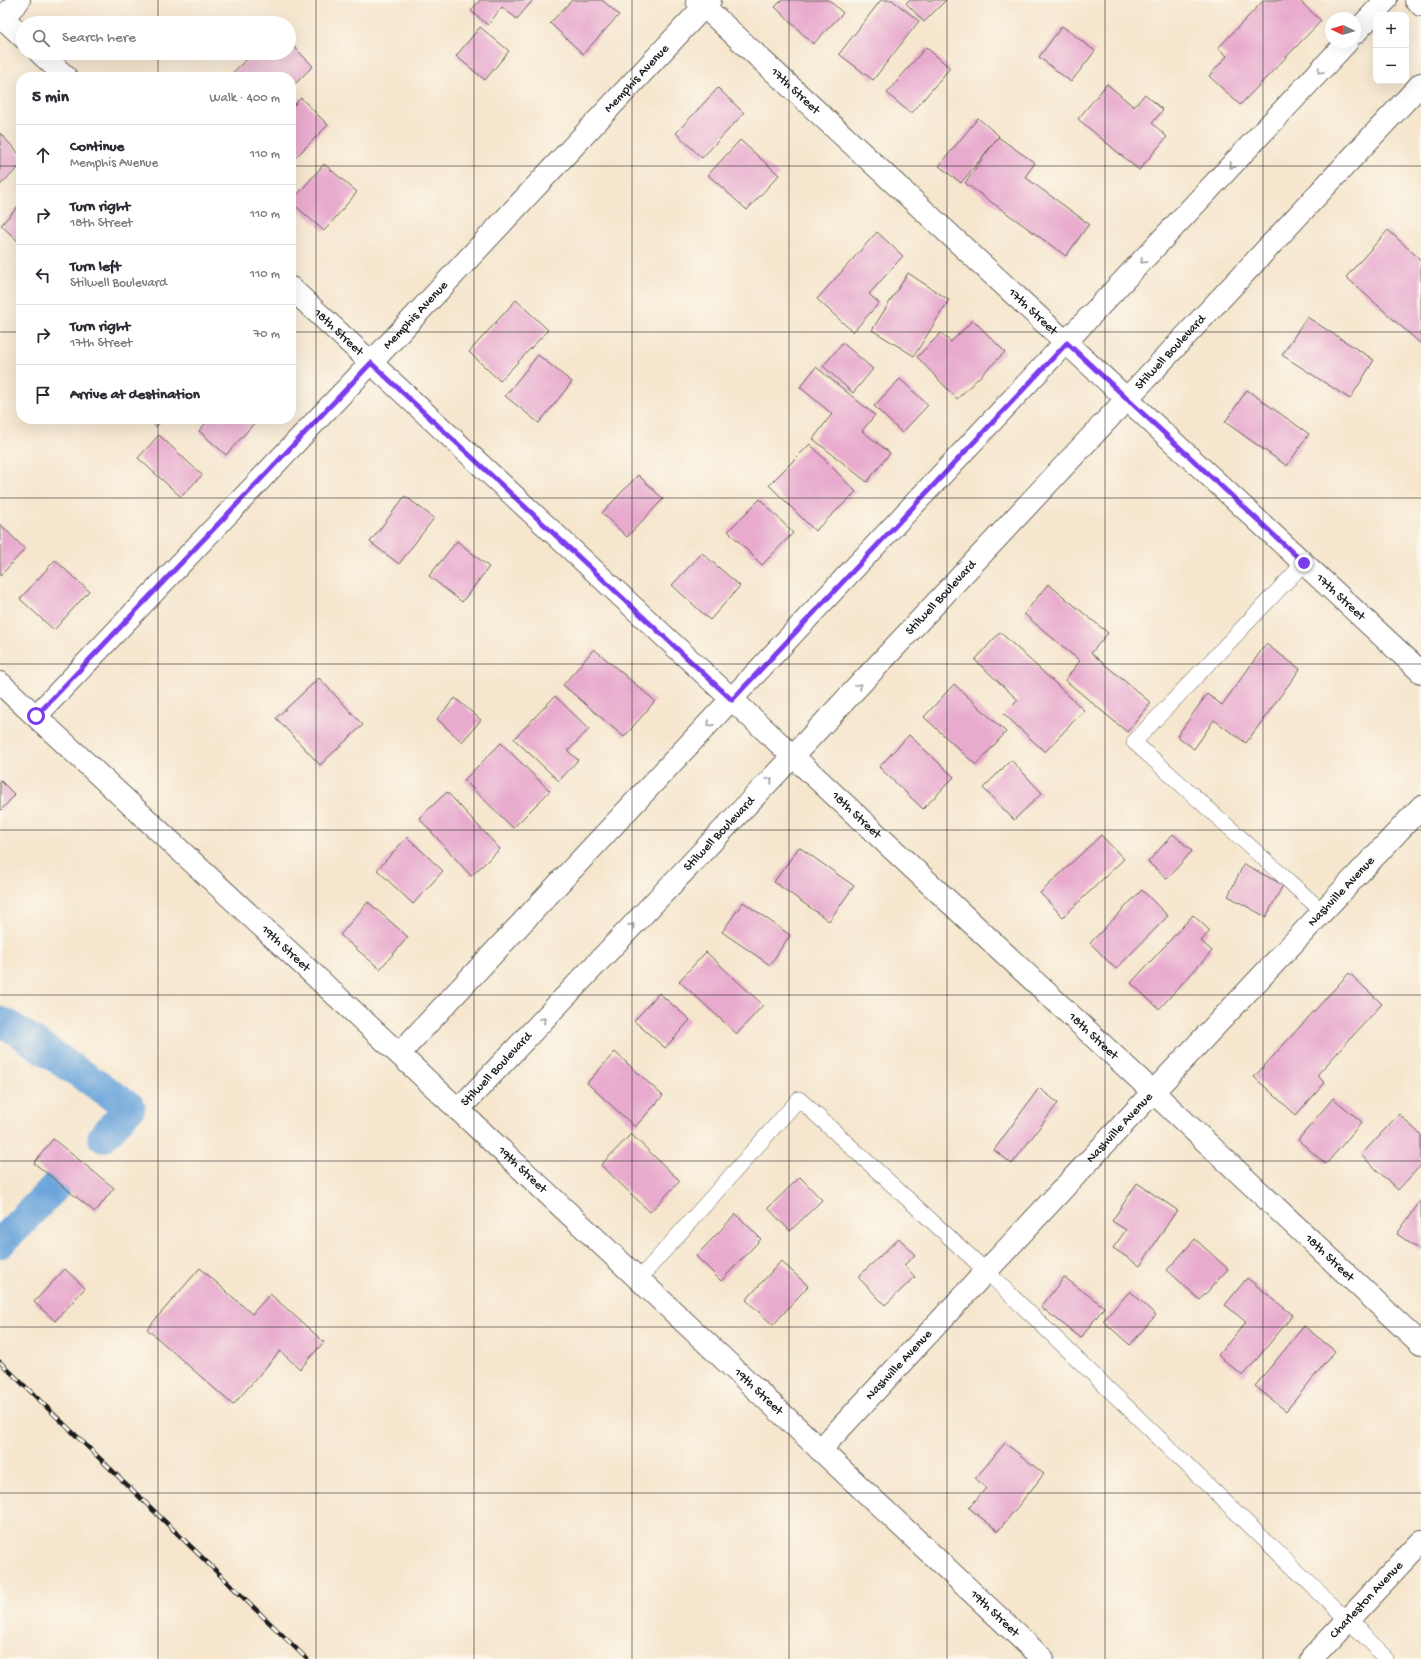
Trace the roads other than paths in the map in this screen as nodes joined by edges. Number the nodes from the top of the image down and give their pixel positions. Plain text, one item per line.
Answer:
1 (20, 0) edge
2 (1386, 0) edge
3 (1416, 0) edge
4 (704, 2) edge
5 (1421, 4) edge
6 (1, 18) edge
7 (1361, 27) edge
8 (16, 31) edge
9 (1341, 48) edge
10 (48, 60) edge
11 (61, 72) edge
12 (1421, 84) edge
13 (296, 293) edge
14 (1067, 343) junction
15 (371, 363) junction
16 (1127, 398) junction
17 (1304, 563) junction
18 (1421, 672) edge
19 (0, 683) edge
20 (732, 700) junction
21 (36, 716) junction
22 (793, 756) junction
23 (1421, 807) edge
24 (1322, 911) junction
25 (399, 1054) junction
26 (1153, 1092) junction
27 (458, 1110) junction
28 (986, 1271) junction
29 (639, 1279) junction
30 (1421, 1344) edge
31 (820, 1450) junction
32 (1421, 1542) edge
33 (1347, 1621) junction
34 (1043, 1659) edge
35 (1311, 1659) edge
36 (1388, 1659) edge

1 - 6 street
2 - 7 street
3 - 5 street
4 - 14 street, 17th Street
4 - 15 street, Memphis Avenue
6 - 8 street
9 -> 14 street
10 - 11 street
12 - 16 street, Stilwell Boulevard
13 - 15 street, 18th Street
14 - 16 street, 17th Street
14 - 20 street
15 - 20 street, 18th Street
15 - 21 street, Memphis Avenue
16 - 17 street, 17th Street
22 -> 16 street, Stilwell Boulevard
17 - 18 street, 17th Street
17 - 24 lane
19 - 21 street, 19th Street
20 - 22 street, 18th Street
20 -> 25 street
21 - 25 street, 19th Street
22 - 26 street, 18th Street
27 -> 22 street, Stilwell Boulevard
23 - 24 street, Nashville Avenue
24 - 26 street, Nashville Avenue
25 - 27 street, 19th Street
26 - 28 street, Nashville Avenue
26 - 30 street, 18th Street
27 - 29 street, 19th Street
28 - 29 lane
28 - 31 street, Nashville Avenue
28 - 33 lane
29 - 31 street, 19th Street
31 - 34 street, 19th Street
32 - 33 street, Charleston Avenue
33 - 35 street, Charleston Avenue
33 - 36 lane

